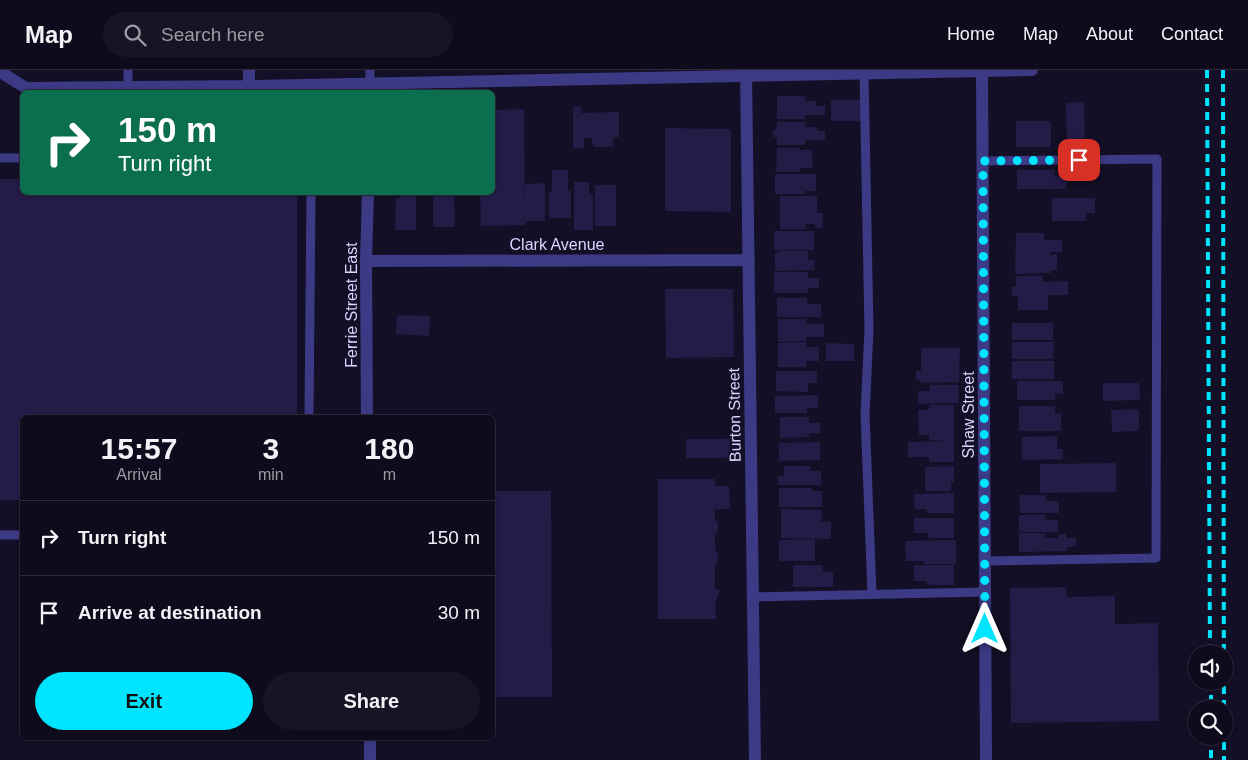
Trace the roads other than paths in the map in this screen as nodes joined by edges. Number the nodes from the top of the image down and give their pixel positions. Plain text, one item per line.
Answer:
1 (128, 70) edge
2 (248, 70) edge
3 (370, 70) edge
4 (982, 70) edge
5 (1032, 70) edge
6 (4, 72) edge
7 (861, 72) edge
8 (746, 73) edge
9 (614, 74) edge
10 (493, 75) edge
11 (248, 86) junction
12 (128, 87) junction
13 (370, 88) edge
14 (0, 158) edge
15 (20, 158) edge
16 (983, 161) junction
17 (311, 195) edge
18 (368, 195) edge
19 (749, 260) junction
20 (366, 261) junction
21 (309, 415) edge
22 (368, 415) edge
23 (0, 535) edge
24 (20, 535) edge
25 (985, 562) junction
26 (985, 592) junction
27 (872, 594) junction
28 (753, 598) junction
29 (370, 740) edge
30 (370, 760) edge
31 (756, 760) edge
32 (986, 760) edge

1 - 12 lane
2 - 11 street
3 - 13 lane
4 - 5 street
4 - 7 street
4 - 16 street, Shaw Street
6 - 12 street
7 - 8 street
7 - 27 lane
8 - 9 street
8 - 19 street, Burton Street
9 - 10 street
10 - 13 street
11 - 12 street
11 - 13 street
14 - 15 lane
16 - 25 street, Shaw Street
16 - 25 lane
17 - 21 lane
18 - 20 street, Ferrie Street East
19 - 20 street, Clark Avenue
19 - 28 street, Burton Street
20 - 22 street, Ferrie Street East
23 - 24 lane
25 - 26 street, Shaw Street
26 - 27 lane
26 - 32 street, Shaw Street
27 - 28 lane
28 - 31 street, Burton Street
29 - 30 street

